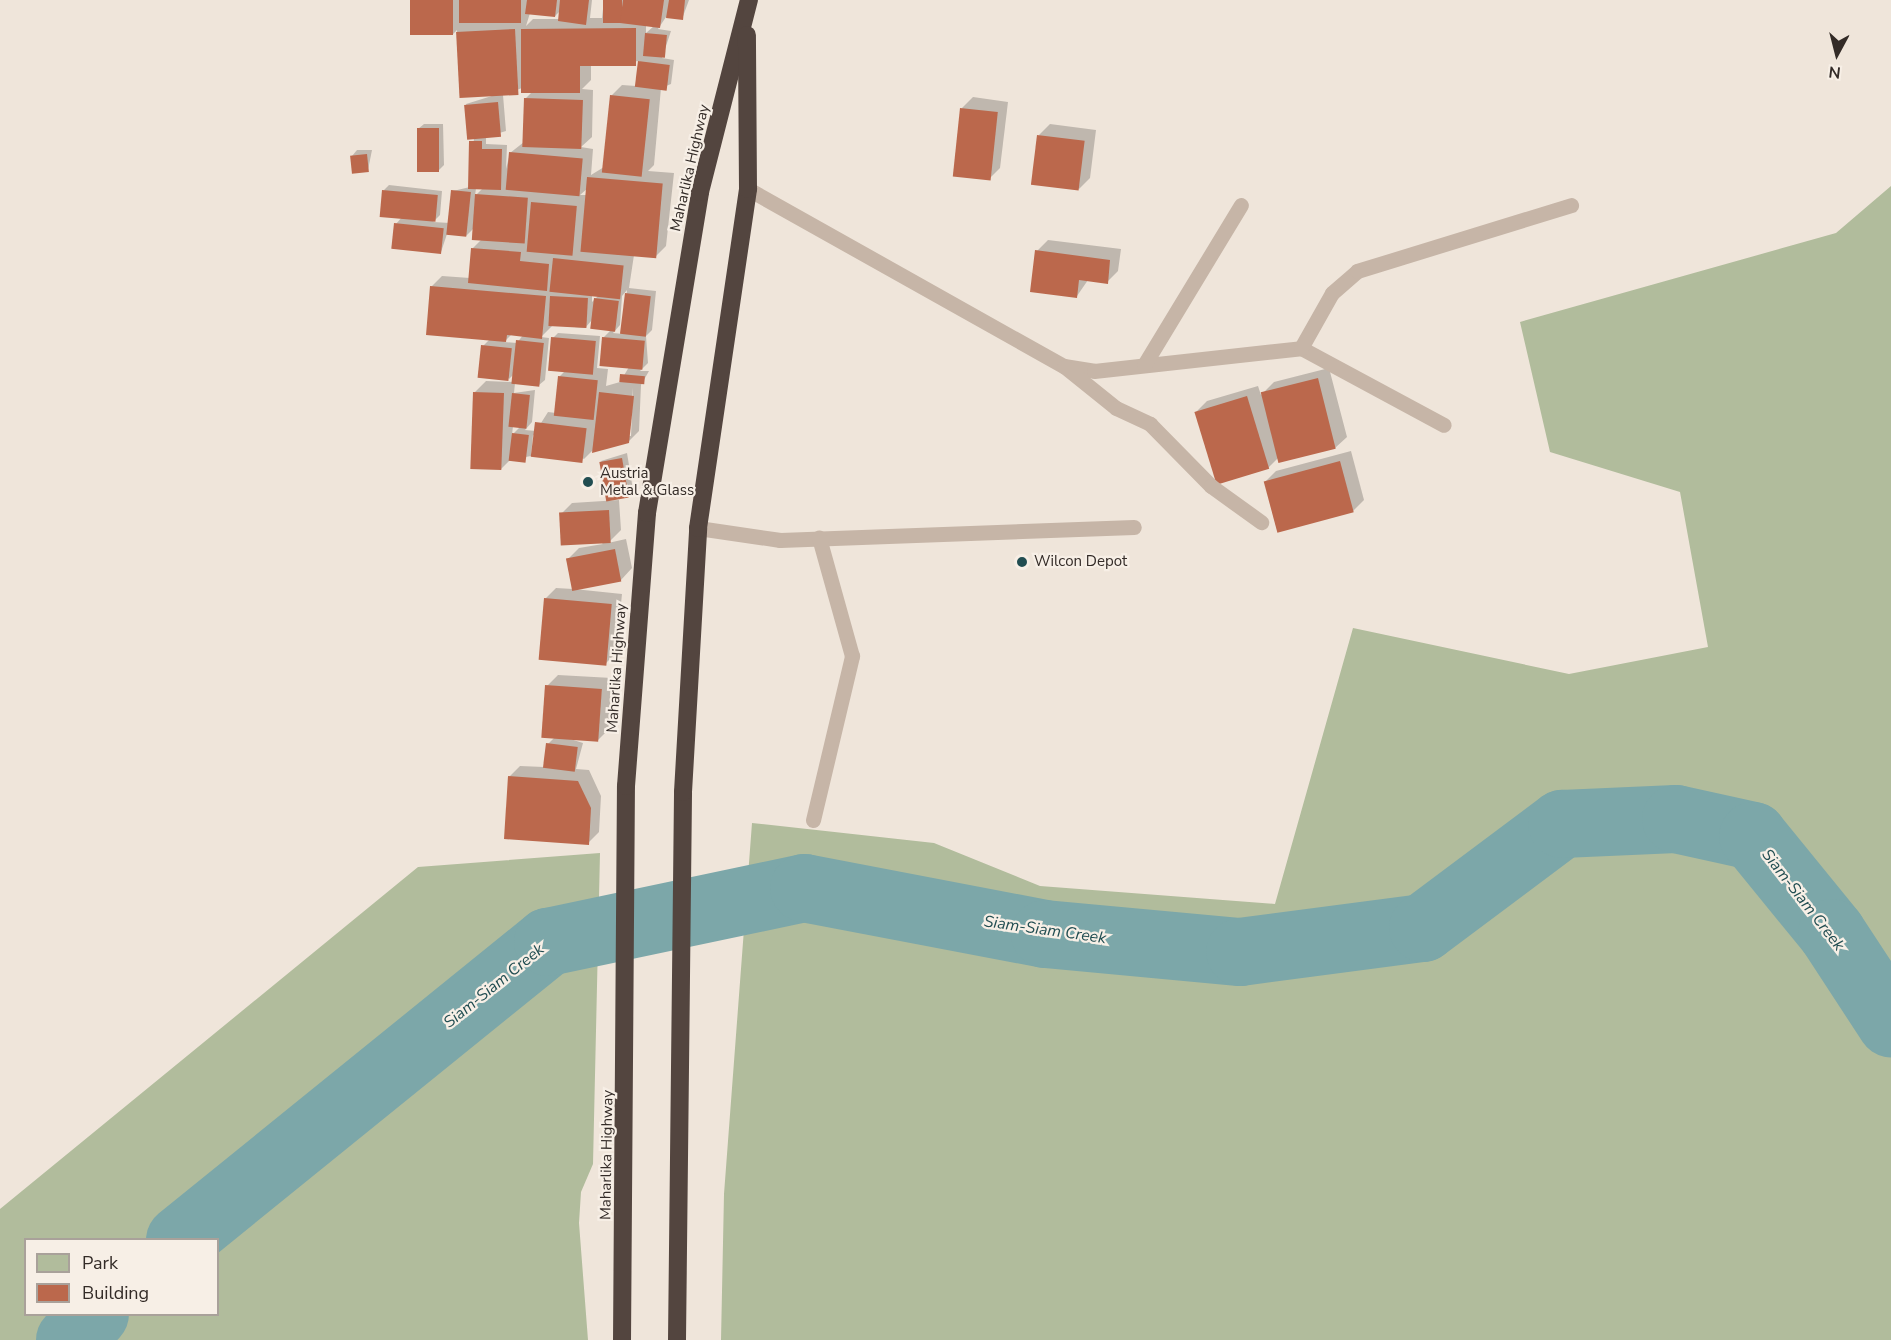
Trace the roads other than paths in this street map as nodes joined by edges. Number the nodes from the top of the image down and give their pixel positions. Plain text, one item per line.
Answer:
1 (748, 5) edge
2 (748, 189) junction
3 (1241, 205) dead end
4 (1571, 205) dead end
5 (1301, 348) junction
6 (1144, 365) junction
7 (1064, 366) junction
8 (1444, 425) dead end
9 (1261, 522) dead end
10 (1134, 527) dead end
11 (698, 528) junction
12 (819, 538) junction
13 (813, 819) dead end
14 (622, 1340) edge
15 (677, 1340) edge

1 - 2 highway, Maharlika Highway
1 - 14 highway, Maharlika Highway
2 - 7 lane
2 - 11 highway, Maharlika Highway
3 - 6 lane
4 - 5 lane
5 - 6 lane
5 - 8 lane
6 - 7 lane
7 - 9 lane
10 - 12 lane
11 - 12 lane
11 - 15 highway, Maharlika Highway
12 - 13 lane

